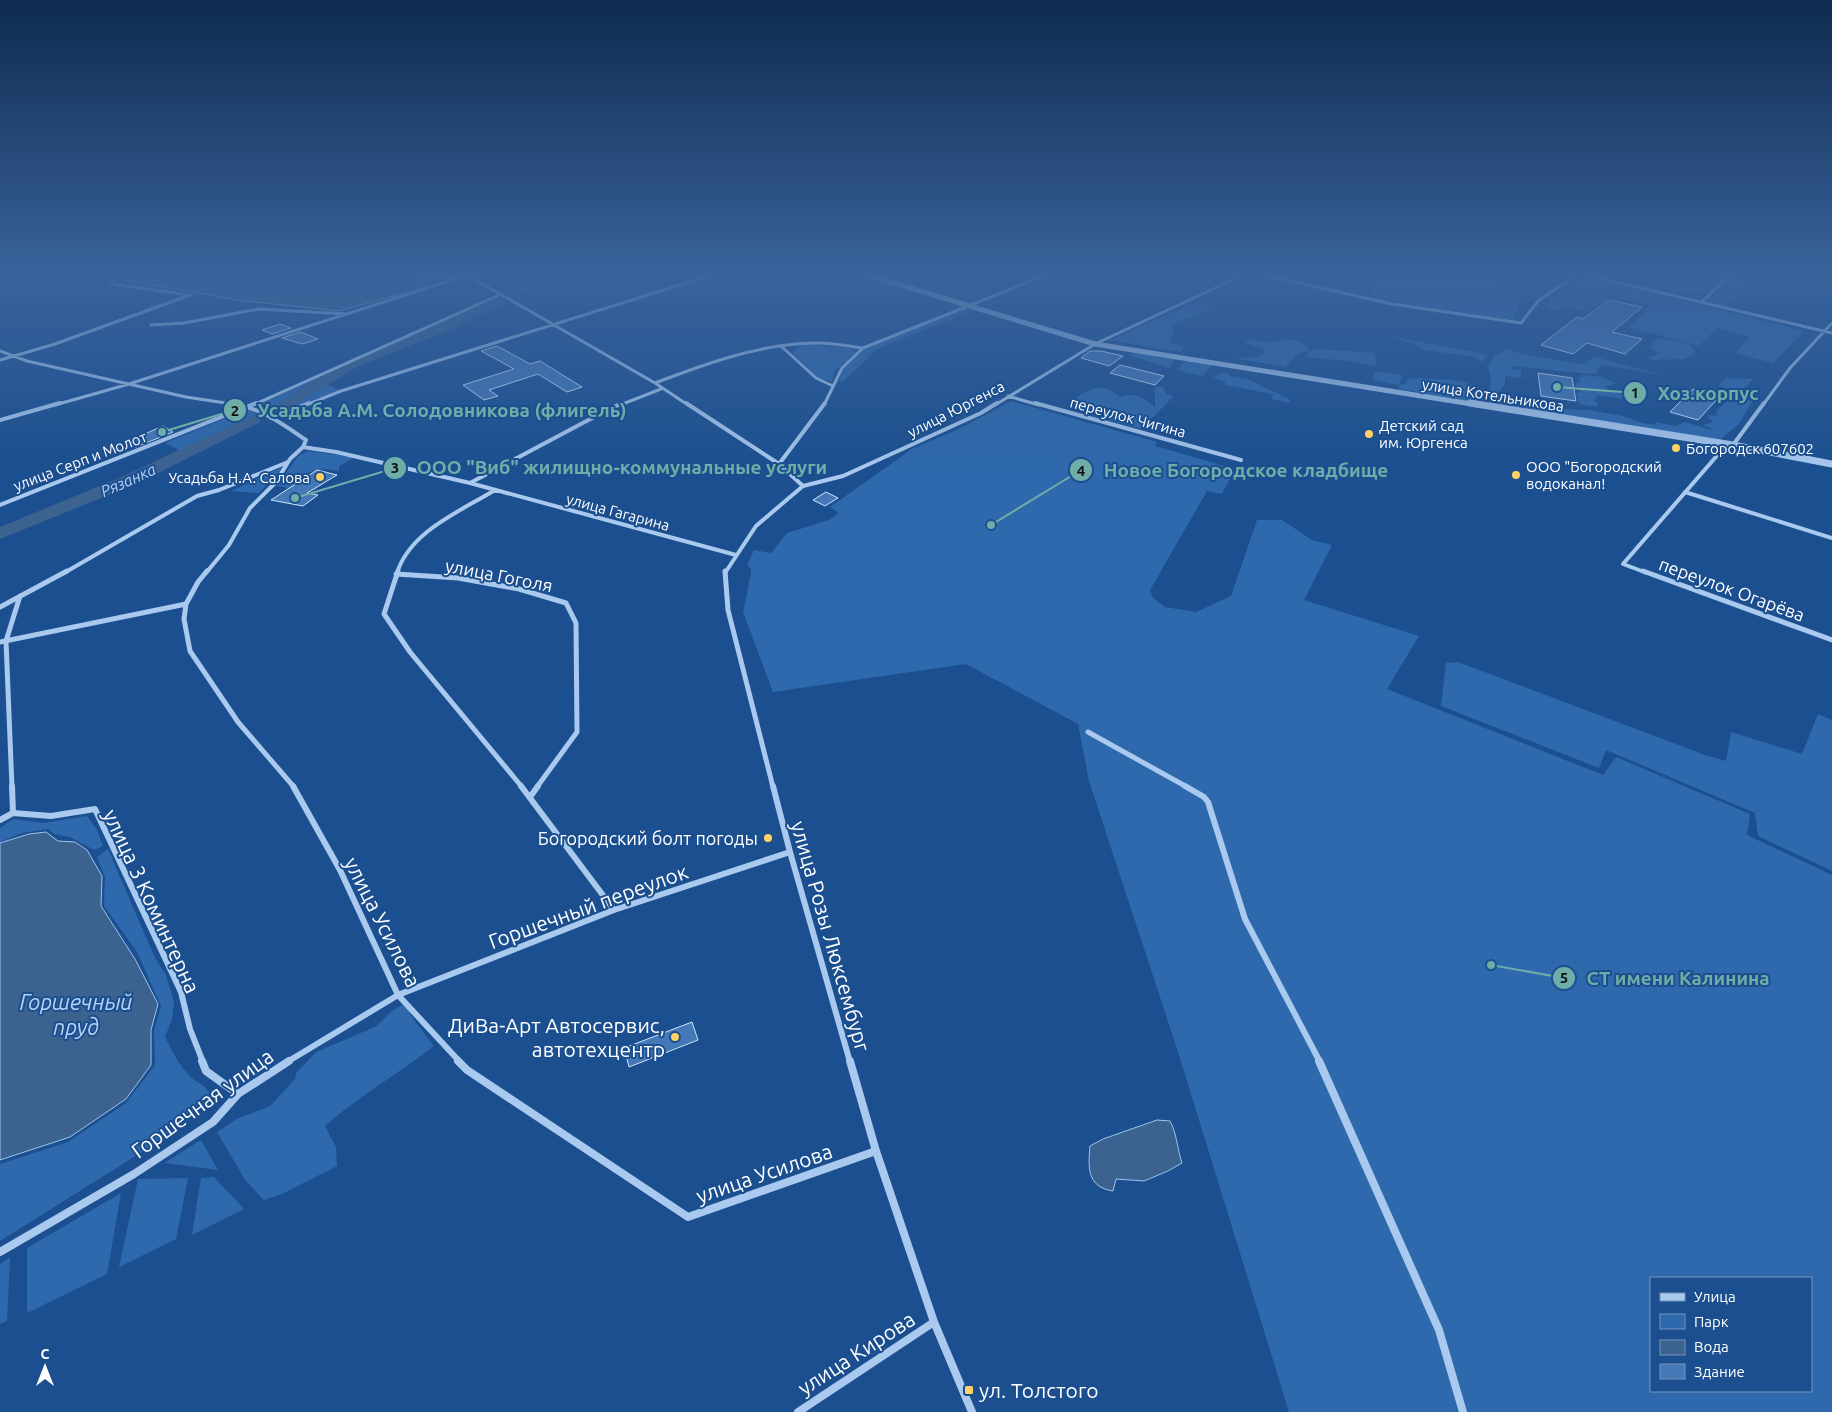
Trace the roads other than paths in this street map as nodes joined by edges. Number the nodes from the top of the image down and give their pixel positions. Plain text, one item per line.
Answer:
1 (69, 339) edge
2 (272, 339) edge
3 (400, 339) edge
4 (504, 339) edge
5 (577, 339) edge
6 (885, 339) edge
7 (1078, 339) edge
8 (1106, 339) edge
9 (1818, 339) edge
10 (1095, 344) junction
11 (781, 346) junction
12 (863, 348) junction
13 (0, 352) edge
14 (13, 356) junction
15 (0, 360) edge
16 (655, 383) junction
17 (130, 384) junction
18 (834, 386) junction
19 (661, 389) junction
20 (1008, 396) junction
21 (249, 406) junction
22 (271, 418) junction
23 (0, 420) edge
24 (1733, 445) junction
25 (303, 446) junction
26 (1241, 460) dead end
27 (288, 462) junction
28 (779, 464) junction
29 (1832, 464) edge
30 (470, 483) junction
31 (803, 486) junction
32 (495, 490) junction
33 (1685, 492) junction
34 (0, 505) edge
35 (1832, 538) edge
36 (736, 555) junction
37 (396, 574) junction
38 (20, 596) junction
39 (186, 604) junction
40 (0, 606) edge
41 (1832, 640) edge
42 (3, 642) edge
43 (1088, 732) dead end
44 (530, 796) junction
45 (14, 813) junction
46 (0, 820) edge
47 (790, 852) junction
48 (614, 910) junction
49 (398, 995) junction
50 (238, 1094) junction
51 (876, 1151) junction
52 (0, 1252) edge
53 (934, 1322) junction
54 (798, 1412) edge
55 (972, 1412) edge
56 (1463, 1412) edge

1 - 14 street
2 - 17 street
3 - 21 street, улица Серп и Молот
4 - 22 street
5 - 16 street
6 - 12 street
7 - 10 street, улица Котельникова
8 - 10 street, улица Юргенса
9 - 24 street
10 - 20 street, улица Юргенса
10 - 24 street, улица Котельникова
11 - 12 street
11 - 16 street
11 - 18 street
12 - 18 street
13 - 14 street
14 - 15 street
14 - 17 street
16 - 19 street
17 - 21 street
17 - 23 street
18 - 28 street
19 - 28 street
19 - 30 street
20 - 26 street, переулок Чигина
20 - 31 street, улица Юргенса
21 - 22 street
21 - 34 street, улица Серп и Молот
22 - 25 street
24 - 29 street, улица Котельникова
24 - 33 street
25 - 27 street, улица Усилова
25 - 30 street, улица Гагарина
27 - 38 street
27 - 39 street, улица Усилова
28 - 31 street
30 - 32 street, улица Гагарина
31 - 36 street, улица Розы Люксембург
32 - 36 street, улица Гагарина
32 - 37 street
33 - 35 street
33 - 41 street, переулок Огарёва
36 - 47 street, улица Розы Люксембург
37 - 44 street
37 - 44 street, улица Гоголя
38 - 40 street
38 - 42 street
39 - 42 street
39 - 49 street, улица Усилова
42 - 45 street
43 - 56 street
44 - 48 street
45 - 46 street
45 - 50 street, улица 3 Коминтерна
47 - 48 street, Горшечный переулок
47 - 51 street, улица Розы Люксембург
48 - 49 street, Горшечный переулок
49 - 50 street, Горшечная улица
49 - 51 street, улица Усилова
50 - 52 street, Горшечная улица
51 - 53 street, улица Розы Люксембург
53 - 54 street, улица Кирова
53 - 55 street, улица Розы Люксембург

